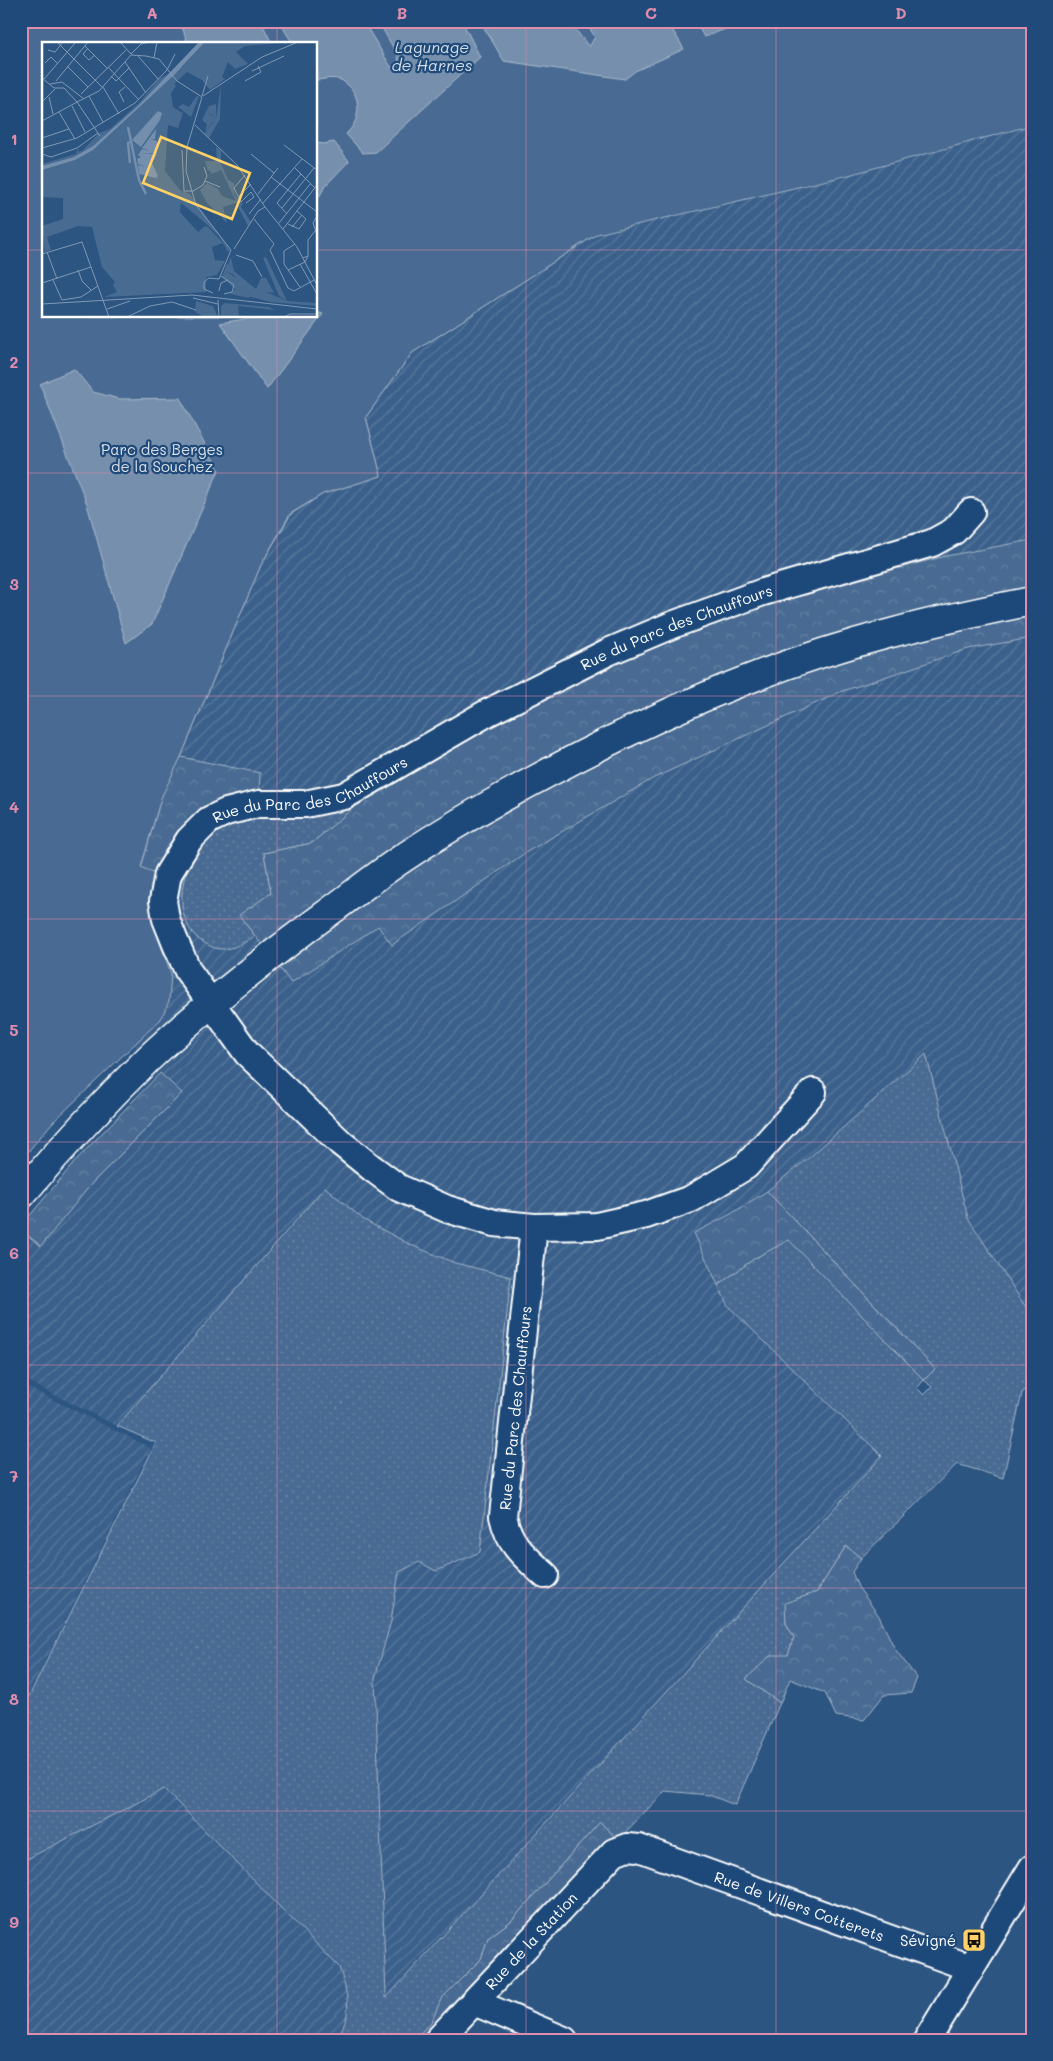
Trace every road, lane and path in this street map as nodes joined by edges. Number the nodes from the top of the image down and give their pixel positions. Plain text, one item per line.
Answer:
1 (971, 512) dead end
2 (1032, 602) edge
3 (212, 1003) junction
4 (813, 1092) dead end
5 (21, 1195) edge
6 (534, 1227) junction
7 (545, 1574) dead end
8 (627, 1847) joint
9 (1032, 1868) edge
10 (972, 1968) junction
11 (474, 2002) junction
12 (438, 2040) edge
13 (564, 2040) edge
14 (927, 2040) edge

1 - 3 street, Rue du Parc des Chauffours
2 - 3 main road
3 - 5 main road
3 - 6 street, Rue du Parc des Chauffours
4 - 6 street, Rue du Parc des Chauffours
6 - 7 street, Rue du Parc des Chauffours
8 - 10 street, Rue de Villers Cotterets
8 - 11 street, Rue de la Station
9 - 10 street
10 - 14 street
11 - 12 street, Rue de la Station
11 - 13 street

